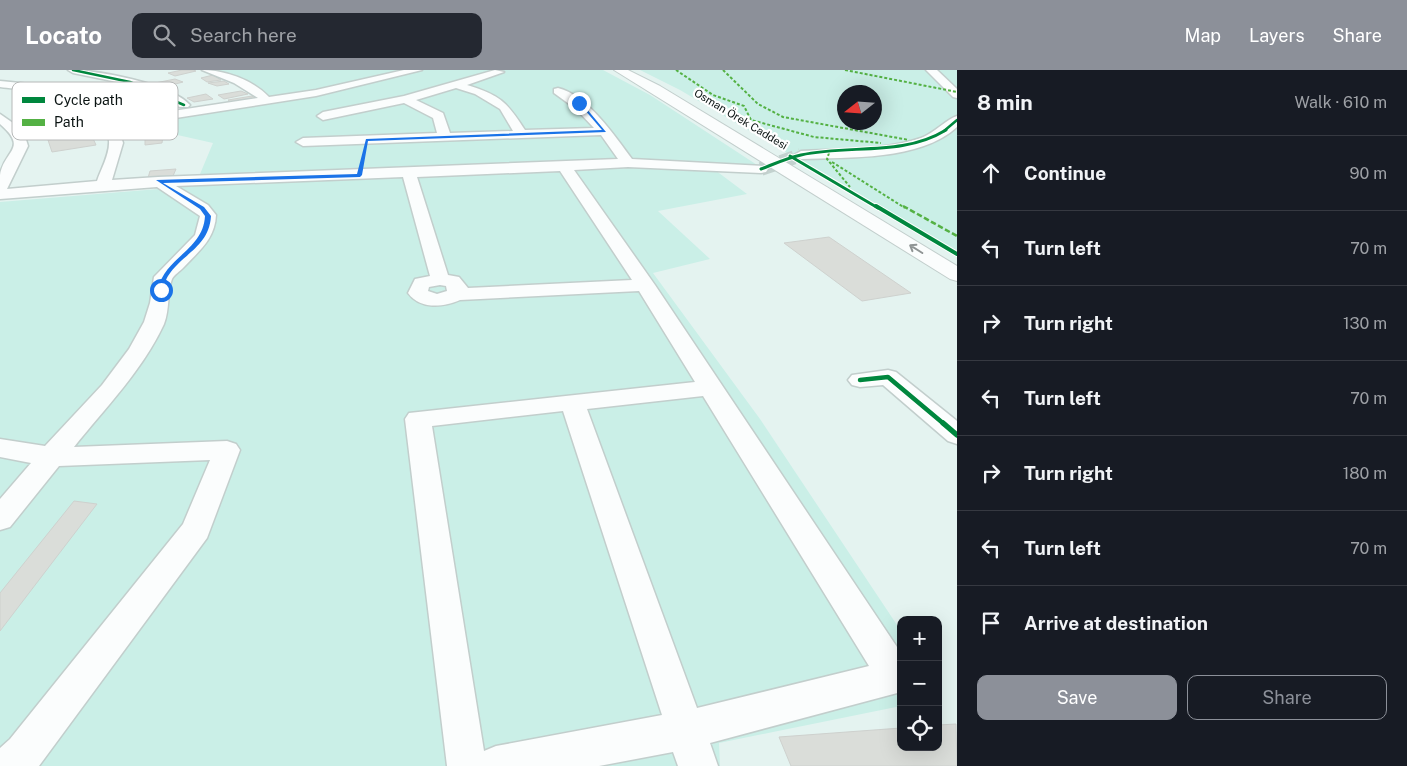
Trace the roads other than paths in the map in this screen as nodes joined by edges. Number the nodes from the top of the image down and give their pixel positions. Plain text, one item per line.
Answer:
1 (73, 70) edge
2 (206, 70) edge
3 (417, 70) edge
4 (620, 70) edge
5 (634, 70) edge
6 (931, 70) edge
7 (499, 72) dead end
8 (135, 82) edge
9 (455, 84) junction
10 (12, 85) edge
11 (0, 89) edge
12 (558, 91) dead end
13 (957, 95) edge
14 (269, 99) junction
15 (406, 99) junction
16 (178, 102) edge
17 (184, 105) dead end
18 (298, 108) dead end
19 (178, 113) edge
20 (324, 116) junction
21 (0, 118) edge
22 (957, 120) edge
23 (12, 128) edge
24 (605, 131) junction
25 (522, 135) junction
26 (445, 138) junction
27 (367, 139) junction
28 (20, 140) edge
29 (116, 140) edge
30 (303, 142) dead end
31 (330, 142) junction
32 (801, 155) tunnel mouth
33 (628, 163) junction
34 (565, 167) junction
35 (761, 169) tunnel mouth
36 (408, 174) junction
37 (360, 175) junction
38 (158, 182) junction
39 (104, 183) junction
40 (0, 188) edge
41 (0, 194) edge
42 (957, 261) edge
43 (957, 275) edge
44 (645, 284) junction
45 (860, 380) dead end
46 (709, 388) junction
47 (573, 404) junction
48 (957, 435) edge
49 (0, 448) edge
50 (52, 457) junction
51 (0, 519) edge
52 (686, 730) junction
53 (24, 762) edge
54 (467, 766) edge
55 (496, 766) edge
56 (698, 766) edge

1 - 8 street
2 - 14 street
3 - 14 street
43 -> 4 main road, Osman Örek Caddesi
5 - 42 main road, Osman Örek Caddesi
6 - 13 street
7 - 9 street
9 - 15 street
9 - 25 street
10 - 11 street
12 - 24 street
14 - 18 street
14 - 19 street
15 - 20 street
15 - 26 street
16 - 17 street
20 - 27 street
20 - 31 street
21 - 23 street
22 - 32 street
24 - 25 street
24 - 33 street
25 - 26 street
26 - 27 street
27 - 31 street
27 - 37 street
28 - 40 street
29 - 39 street
30 - 31 street
33 - 34 street
33 - 35 street
34 - 36 street
34 - 44 street
36 - 37 street
36 - 44 street
37 - 38 street
38 - 39 street
38 - 50 street
39 - 41 street
44 - 46 street
45 - 48 street
46 - 47 street
46 - 52 street
47 - 52 street
47 - 54 street
49 - 50 street
50 - 51 street
50 - 53 street
52 - 55 street
52 - 56 street

